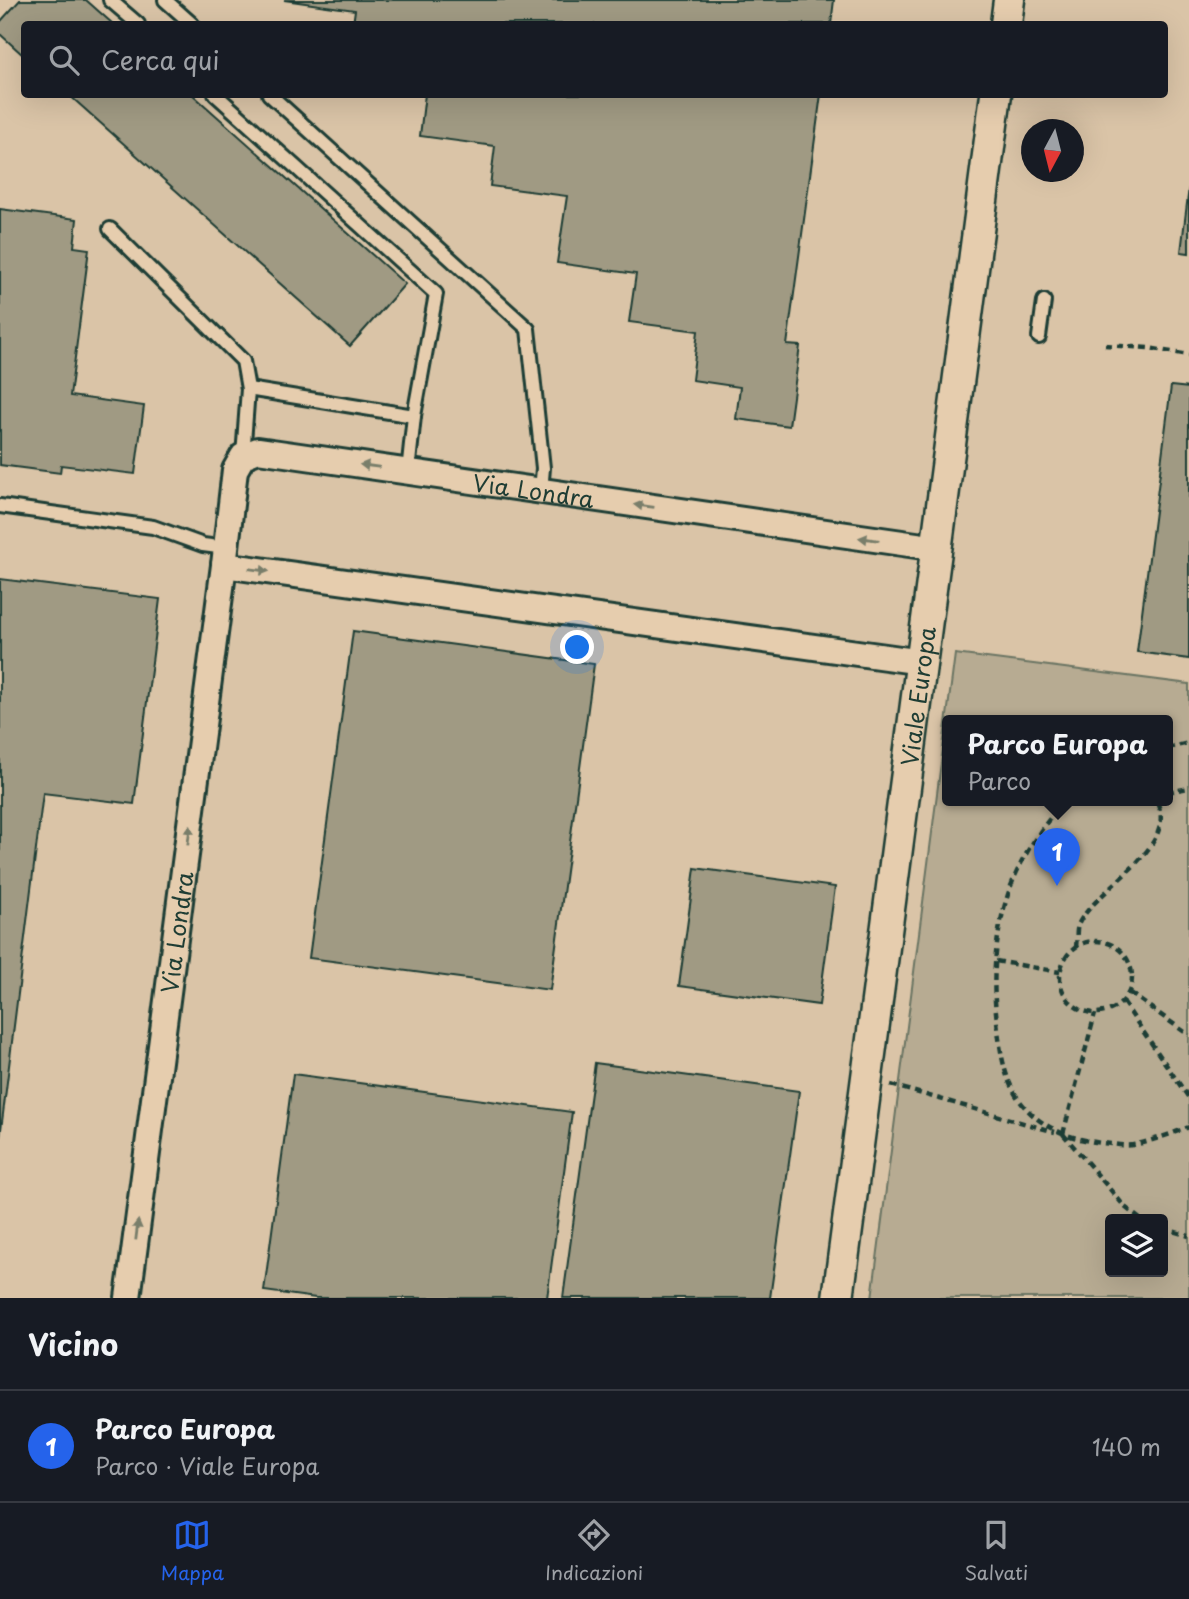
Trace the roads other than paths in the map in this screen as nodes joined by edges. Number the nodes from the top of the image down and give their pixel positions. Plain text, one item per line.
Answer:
1 (110, 0) edge
2 (165, 0) edge
3 (1009, 0) edge
4 (134, 21) edge
5 (189, 21) edge
6 (1006, 21) edge
7 (219, 98) edge
8 (273, 98) edge
9 (995, 98) edge
10 (110, 229) dead end
11 (1044, 301) dead end
12 (1039, 337) dead end
13 (248, 389) junction
14 (414, 416) junction
15 (243, 456) junction
16 (408, 472) junction
17 (541, 491) junction
18 (0, 506) edge
19 (937, 548) junction
20 (225, 557) junction
21 (922, 662) junction
22 (128, 1298) edge
23 (838, 1298) edge

1 - 4 lane
2 - 5 lane
3 - 6 street
7 - 14 lane
8 - 17 lane
9 - 19 street, Viale Europa
10 - 13 lane
11 - 12 lane
13 - 14 lane
13 - 15 lane
14 - 16 lane
16 -> 15 street, Via Londra
15 - 20 street, Via Londra
16 - 17 street, Via Londra
19 -> 17 street, Via Londra
18 - 20 lane
19 - 21 street, Viale Europa
20 -> 21 street
22 -> 20 street, Via Londra
21 - 23 street, Viale Europa

